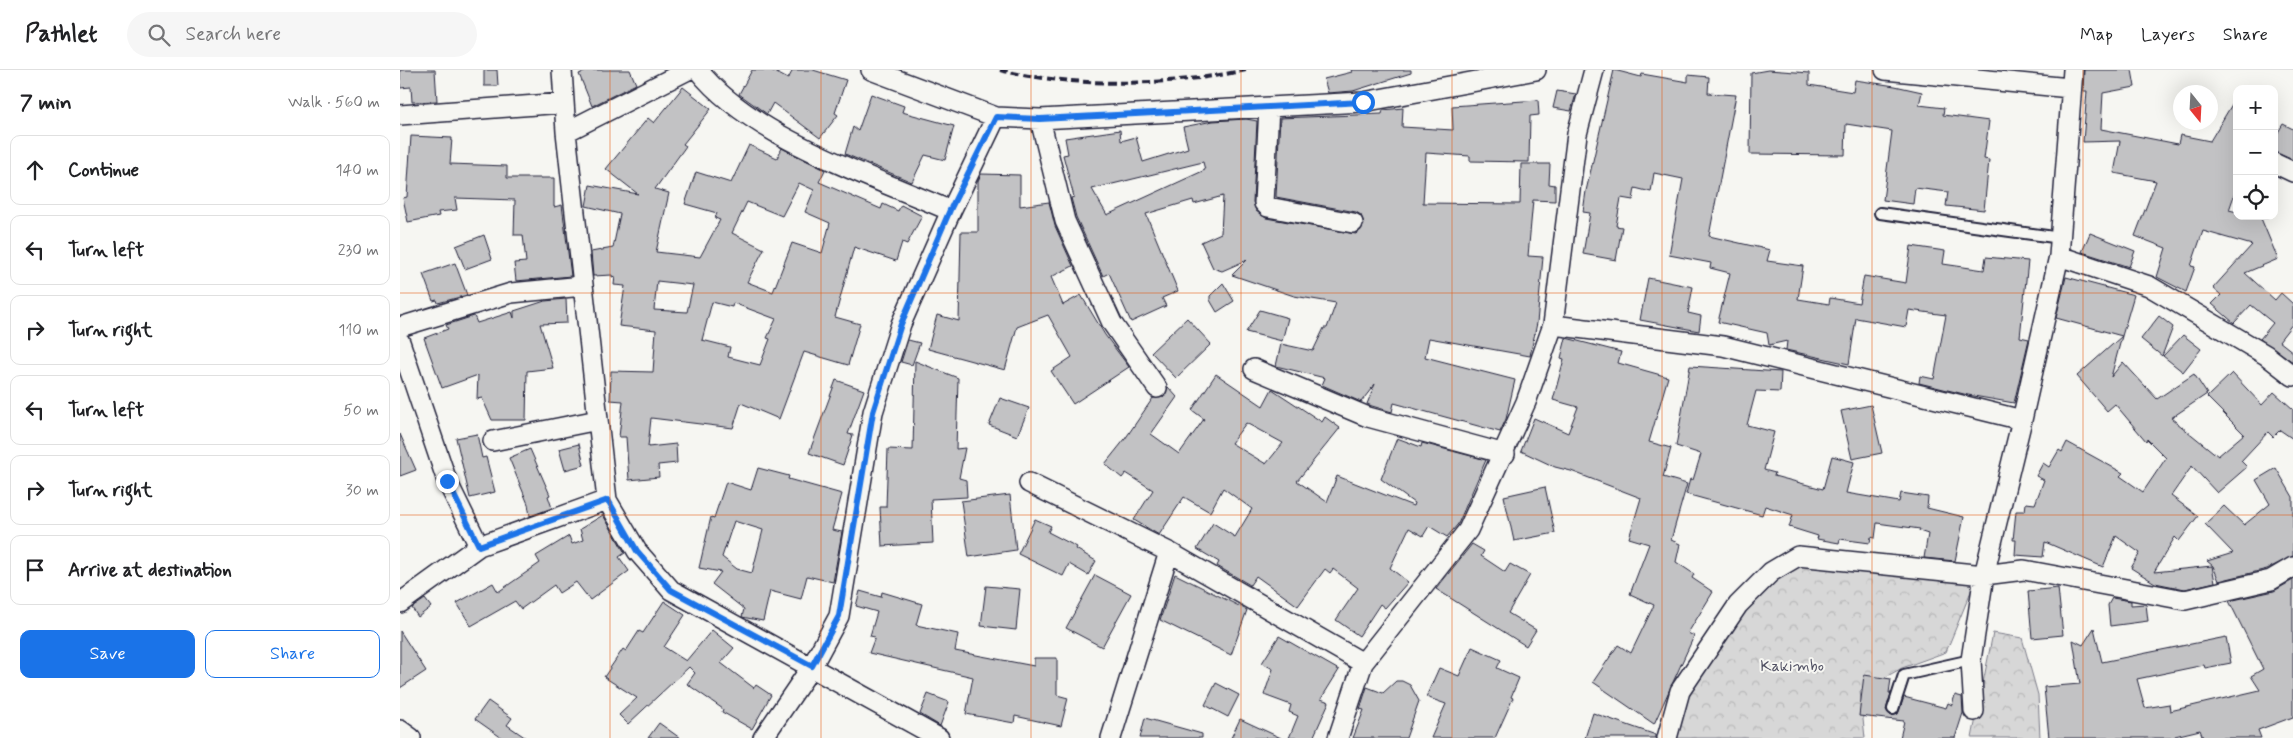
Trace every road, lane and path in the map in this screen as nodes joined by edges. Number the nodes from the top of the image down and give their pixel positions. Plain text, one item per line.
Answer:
1 (562, 70) edge
2 (688, 70) edge
3 (698, 70) edge
4 (871, 70) edge
5 (1536, 70) edge
6 (1594, 70) edge
7 (1885, 70) edge
8 (2072, 79) edge
9 (564, 103) junction
10 (1269, 107) junction
11 (400, 114) edge
12 (996, 117) junction
13 (1040, 119) junction
14 (566, 132) junction
15 (2278, 165) edge
16 (2293, 172) edge
17 (950, 210) junction
18 (1880, 213) dead end
19 (1353, 223) dead end
20 (2060, 247) junction
21 (583, 286) junction
22 (1553, 325) junction
23 (400, 327) edge
24 (400, 342) edge
25 (1254, 369) dead end
26 (2293, 376) edge
27 (1157, 388) dead end
28 (598, 420) junction
29 (2022, 420) junction
30 (493, 440) dead end
31 (1504, 454) junction
32 (1029, 483) dead end
33 (608, 500) junction
34 (479, 546) junction
35 (1169, 552) junction
36 (2293, 567) edge
37 (1984, 575) junction
38 (400, 603) edge
39 (1971, 660) junction
40 (1363, 663) junction
41 (812, 666) junction
42 (1893, 709) dead end
43 (1974, 711) dead end
44 (400, 730) edge
45 (411, 738) edge
46 (764, 738) edge
47 (939, 738) edge
48 (1111, 738) edge
49 (1338, 738) edge
50 (1667, 738) edge

1 - 9 street
2 - 14 street
3 - 17 street
4 - 12 street
5 - 10 street
6 - 22 street
7 - 8 street
8 - 20 street
9 - 11 street
9 - 14 street
10 - 13 street
10 - 19 street
12 - 13 street
12 - 17 street
13 - 27 street
14 - 21 street
15 - 16 street
17 - 41 street
18 - 20 lane
20 - 26 street
20 - 29 street
21 - 23 street
21 - 28 street
22 - 29 street
22 - 31 street
24 - 34 street
25 - 31 street
28 - 30 street
28 - 33 street
29 - 37 street
31 - 40 street
32 - 35 street
33 - 34 street
33 - 41 street
34 - 38 street
35 - 40 street
35 - 48 street
36 - 37 street
37 - 39 street
37 - 50 street
39 - 42 lane
39 - 43 street
40 - 49 street
41 - 46 street
41 - 47 street
44 - 45 street

